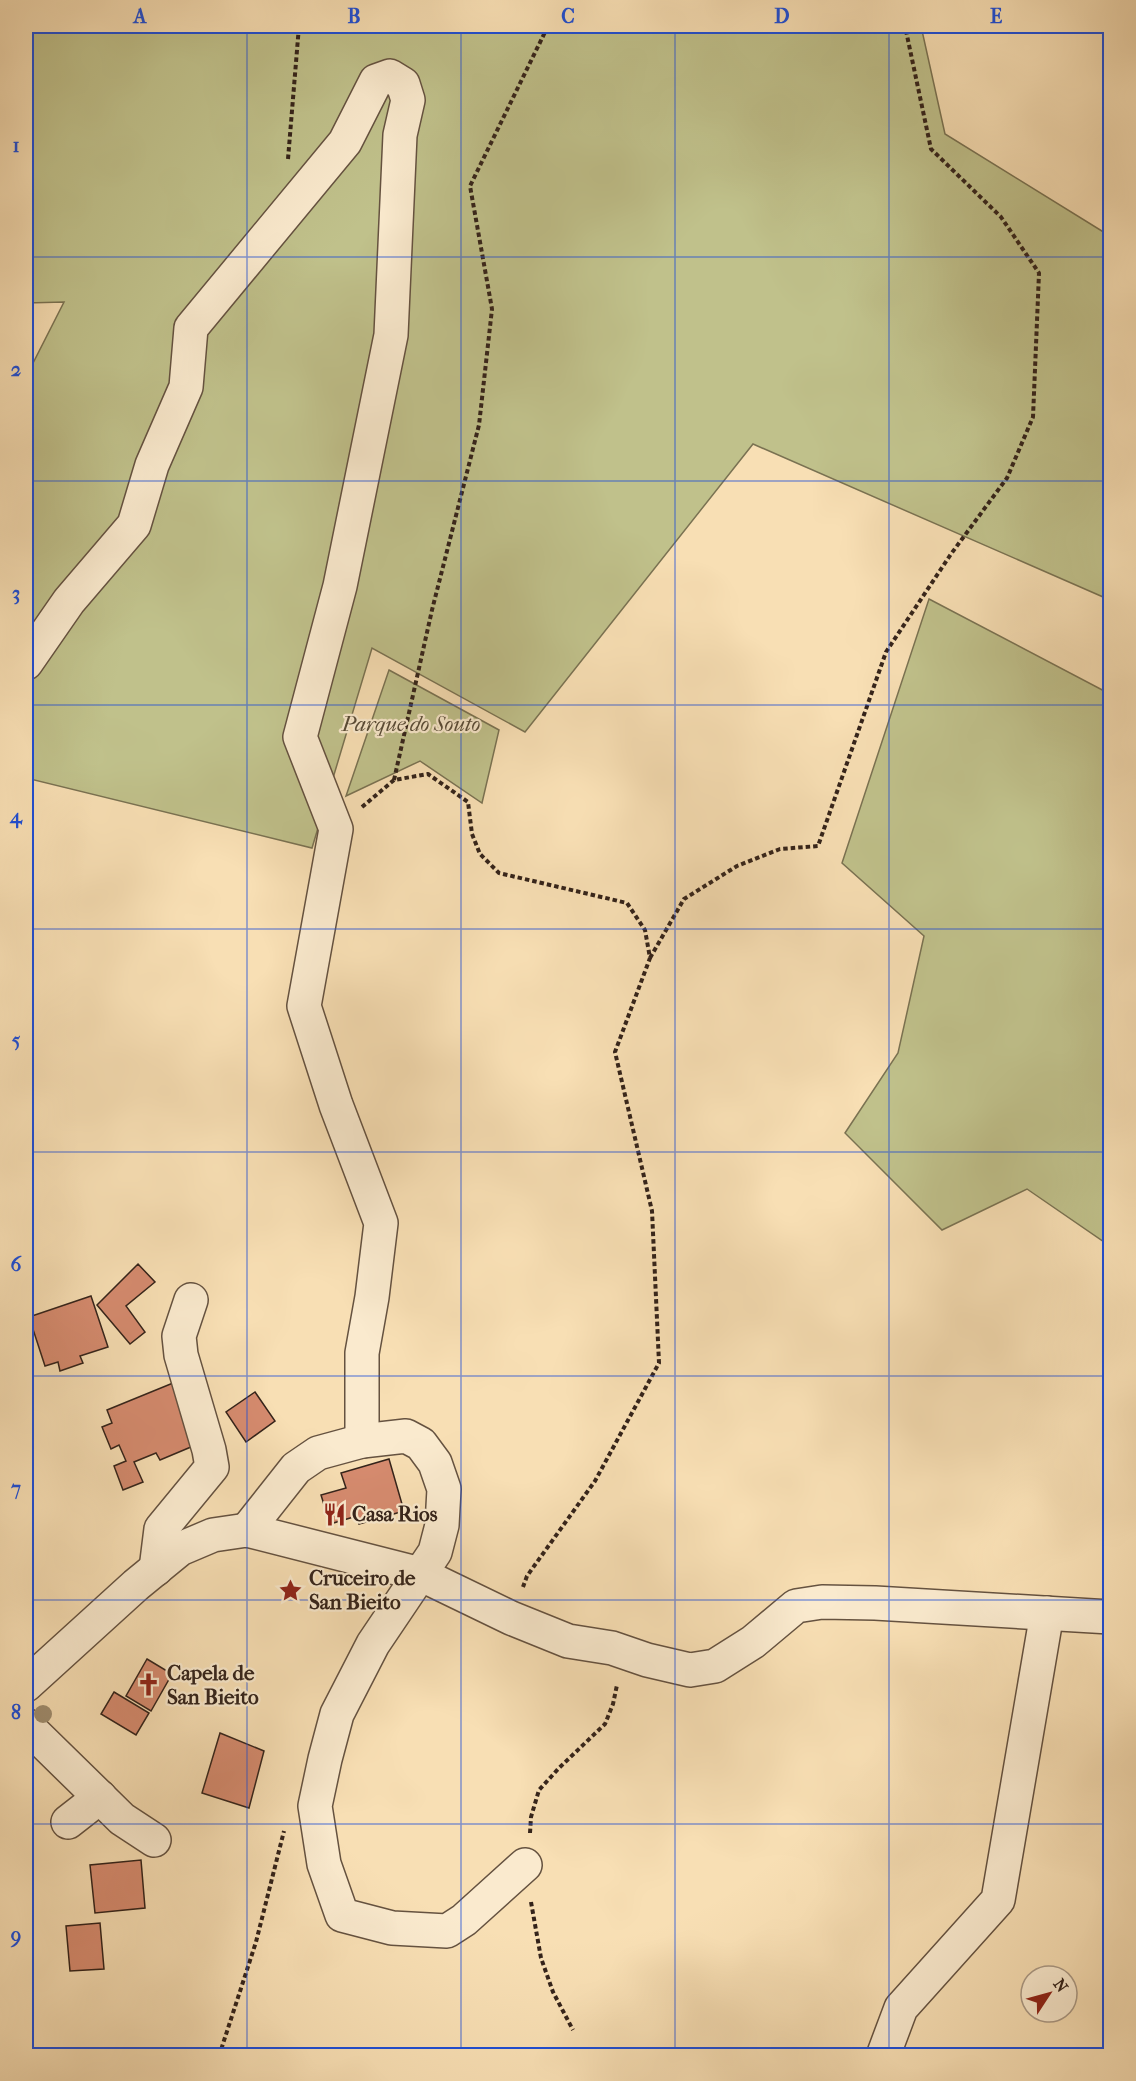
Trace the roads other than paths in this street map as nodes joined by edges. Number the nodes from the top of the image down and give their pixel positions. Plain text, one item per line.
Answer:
1 (26, 663) edge
2 (190, 1300) dead end
3 (381, 1438) junction
4 (247, 1530) junction
5 (156, 1569) junction
6 (414, 1573) junction
7 (1047, 1613) junction
8 (1110, 1617) edge
9 (26, 1685) edge
10 (26, 1725) edge
11 (100, 1797) junction
12 (68, 1822) dead end
13 (154, 1840) dead end
14 (525, 1866) road end
15 (883, 2055) edge

1 - 3 street
2 - 5 street
3 - 4 street
3 - 6 street
4 - 5 street
4 - 6 street
5 - 9 street
6 - 7 street
6 - 14 street
7 - 8 street
7 - 15 street
10 - 11 street
11 - 12 street
11 - 13 street

